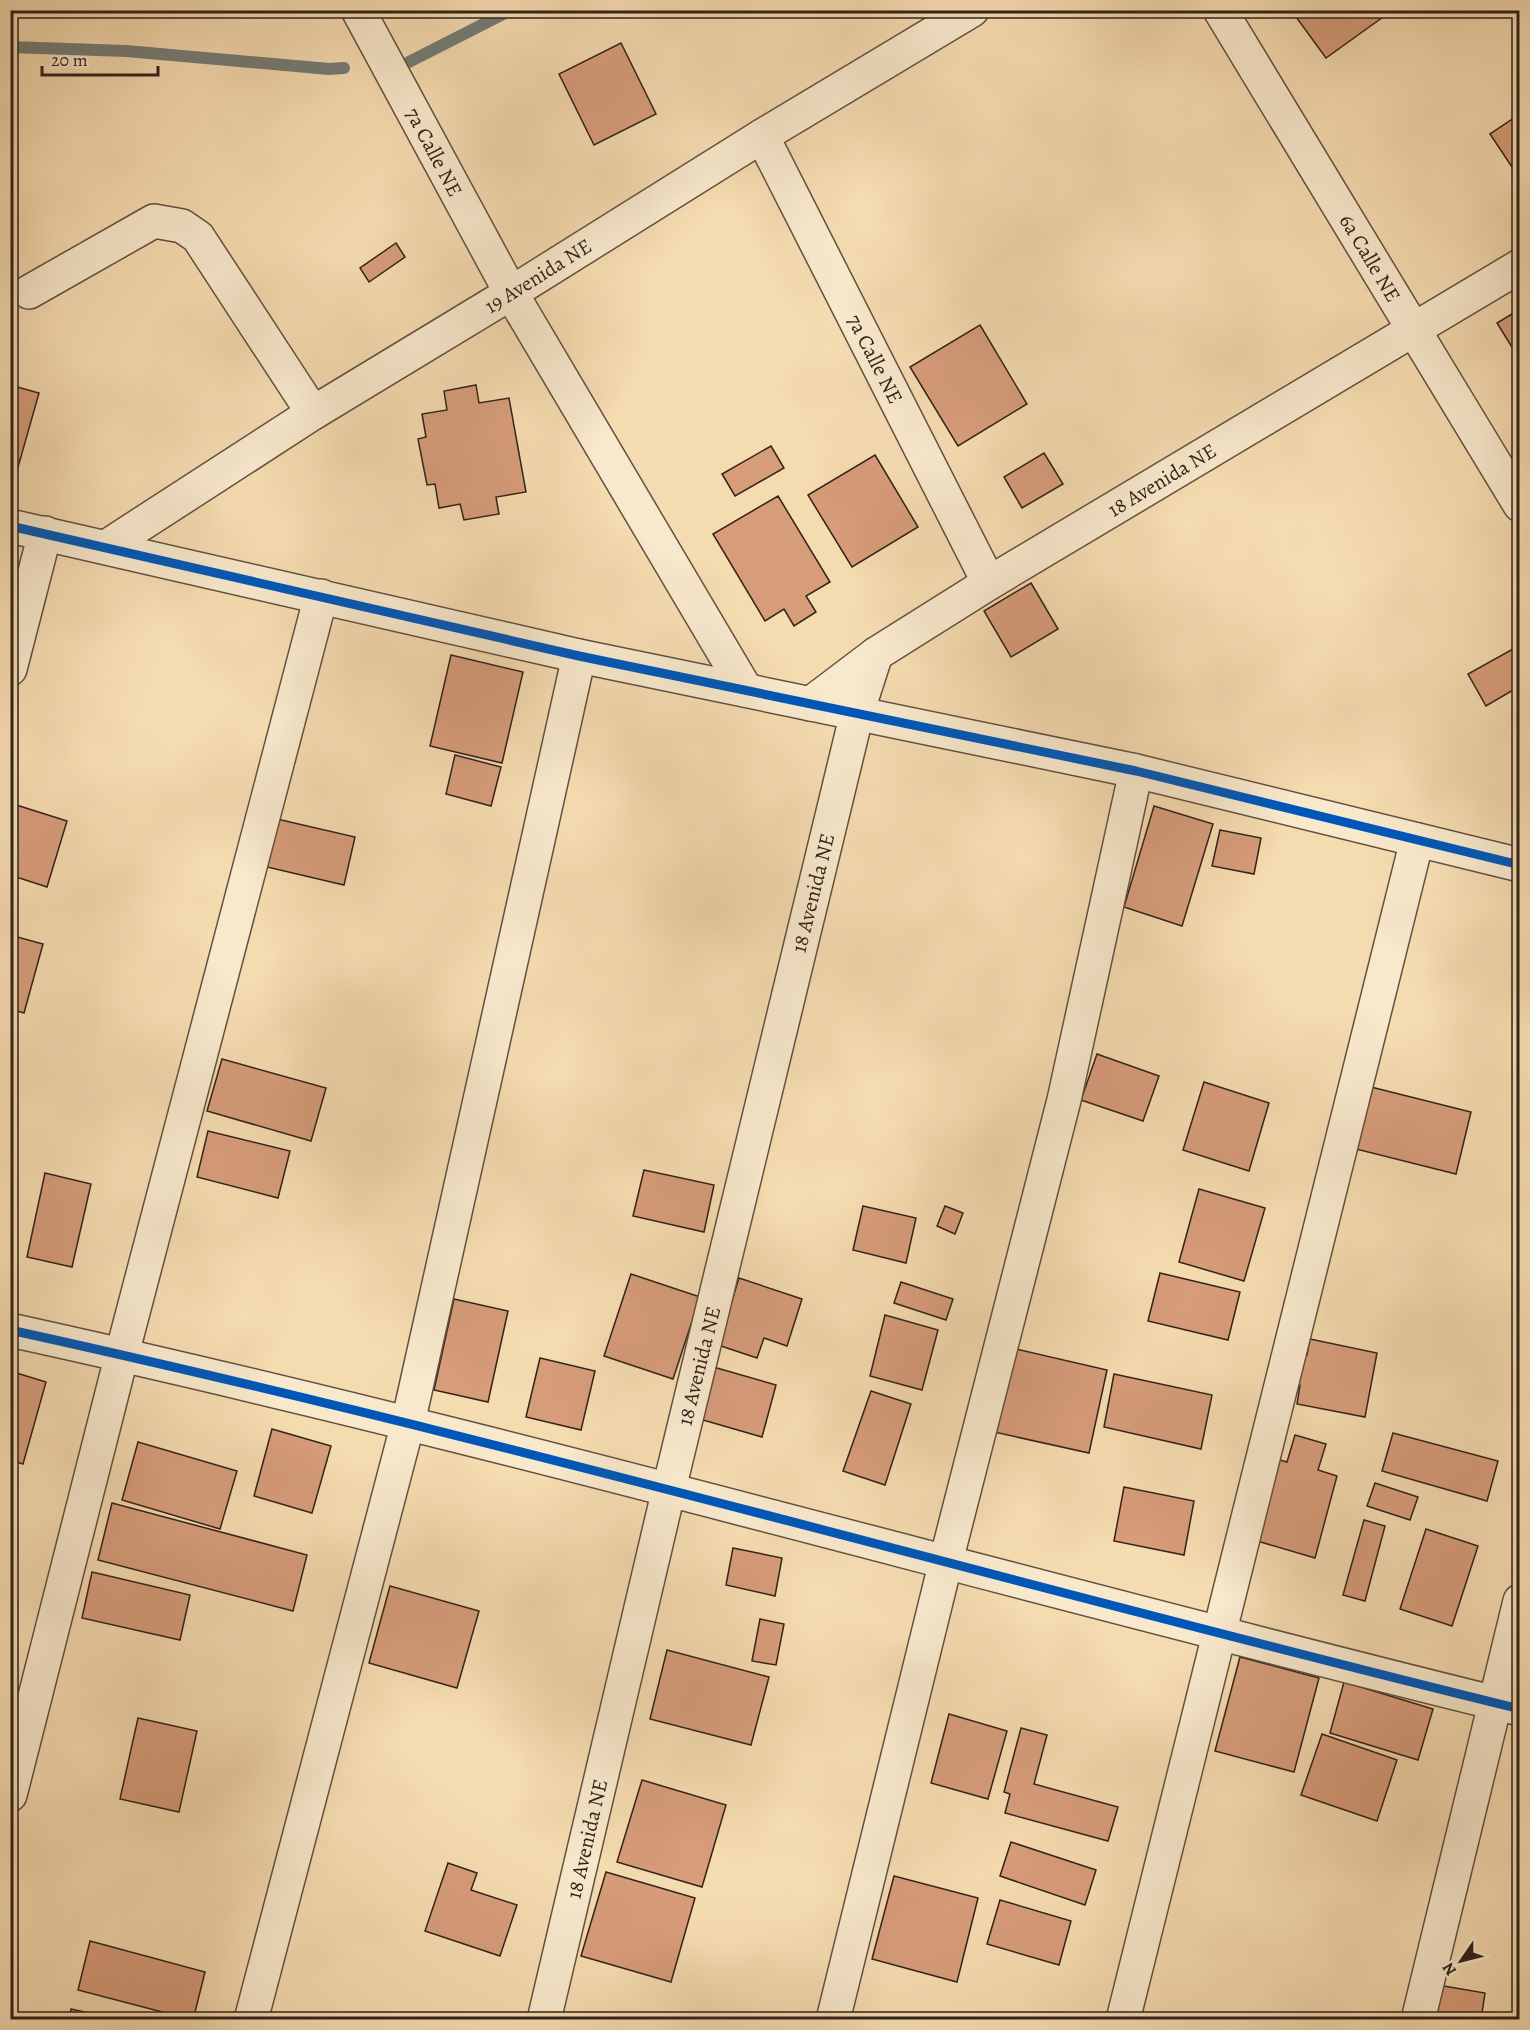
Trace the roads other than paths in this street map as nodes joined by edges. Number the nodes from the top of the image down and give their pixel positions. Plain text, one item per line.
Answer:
1 (358, 10) edge
2 (972, 10) edge
3 (1220, 10) edge
4 (762, 136) junction
5 (1520, 266) edge
6 (29, 292) dead end
7 (511, 293) junction
8 (1414, 330) junction
9 (313, 413) junction
10 (1520, 505) edge
11 (10, 526) edge
12 (45, 533) junction
13 (106, 547) junction
14 (988, 583) junction
15 (321, 596) junction
16 (876, 654) junction
17 (579, 656) junction
18 (10, 669) edge
19 (746, 690) junction
20 (810, 704) junction
21 (857, 713) junction
22 (1136, 771) junction
23 (1417, 840) junction
24 (1518, 863) edge
25 (10, 1330) edge
26 (122, 1354) junction
27 (408, 1423) junction
28 (669, 1489) junction
29 (946, 1561) junction
30 (1520, 1601) edge
31 (1220, 1632) junction
32 (1507, 1706) edge
33 (10, 1796) edge
34 (251, 2019) edge
35 (544, 2019) edge
36 (833, 2019) edge
37 (1123, 2019) edge
38 (1418, 2019) edge

1 - 7 street, 7a Calle NE
2 - 4 street, 19 Avenida NE
3 - 8 street, 6a Calle NE
4 - 7 street, 19 Avenida NE
4 - 14 street, 7a Calle NE
5 - 8 street, 18 Avenida NE
6 - 9 street
7 - 9 street, 19 Avenida NE
7 - 19 street, 7a Calle NE
8 - 10 street, 6a Calle NE
8 - 14 street, 18 Avenida NE
9 - 13 street, 19 Avenida NE
11 - 12 street
12 - 13 street
12 - 18 street
13 - 15 street
14 - 16 street, 18 Avenida NE
15 - 17 street
15 - 26 street
16 - 20 street, 18 Avenida NE
16 - 21 street, 18 Avenida NE
17 - 19 street
17 - 27 street
19 - 20 street
20 - 21 street
21 - 22 street
21 - 28 street, 18 Avenida NE
22 - 23 street
22 - 29 street
23 - 24 street
23 - 31 street
25 - 26 street
26 - 27 street
26 - 33 street
27 - 28 street
27 - 34 street
28 - 29 street
28 - 35 street, 18 Avenida NE
29 - 31 street
29 - 36 street
30 - 32 street
31 - 32 street
31 - 37 street
32 - 38 street

